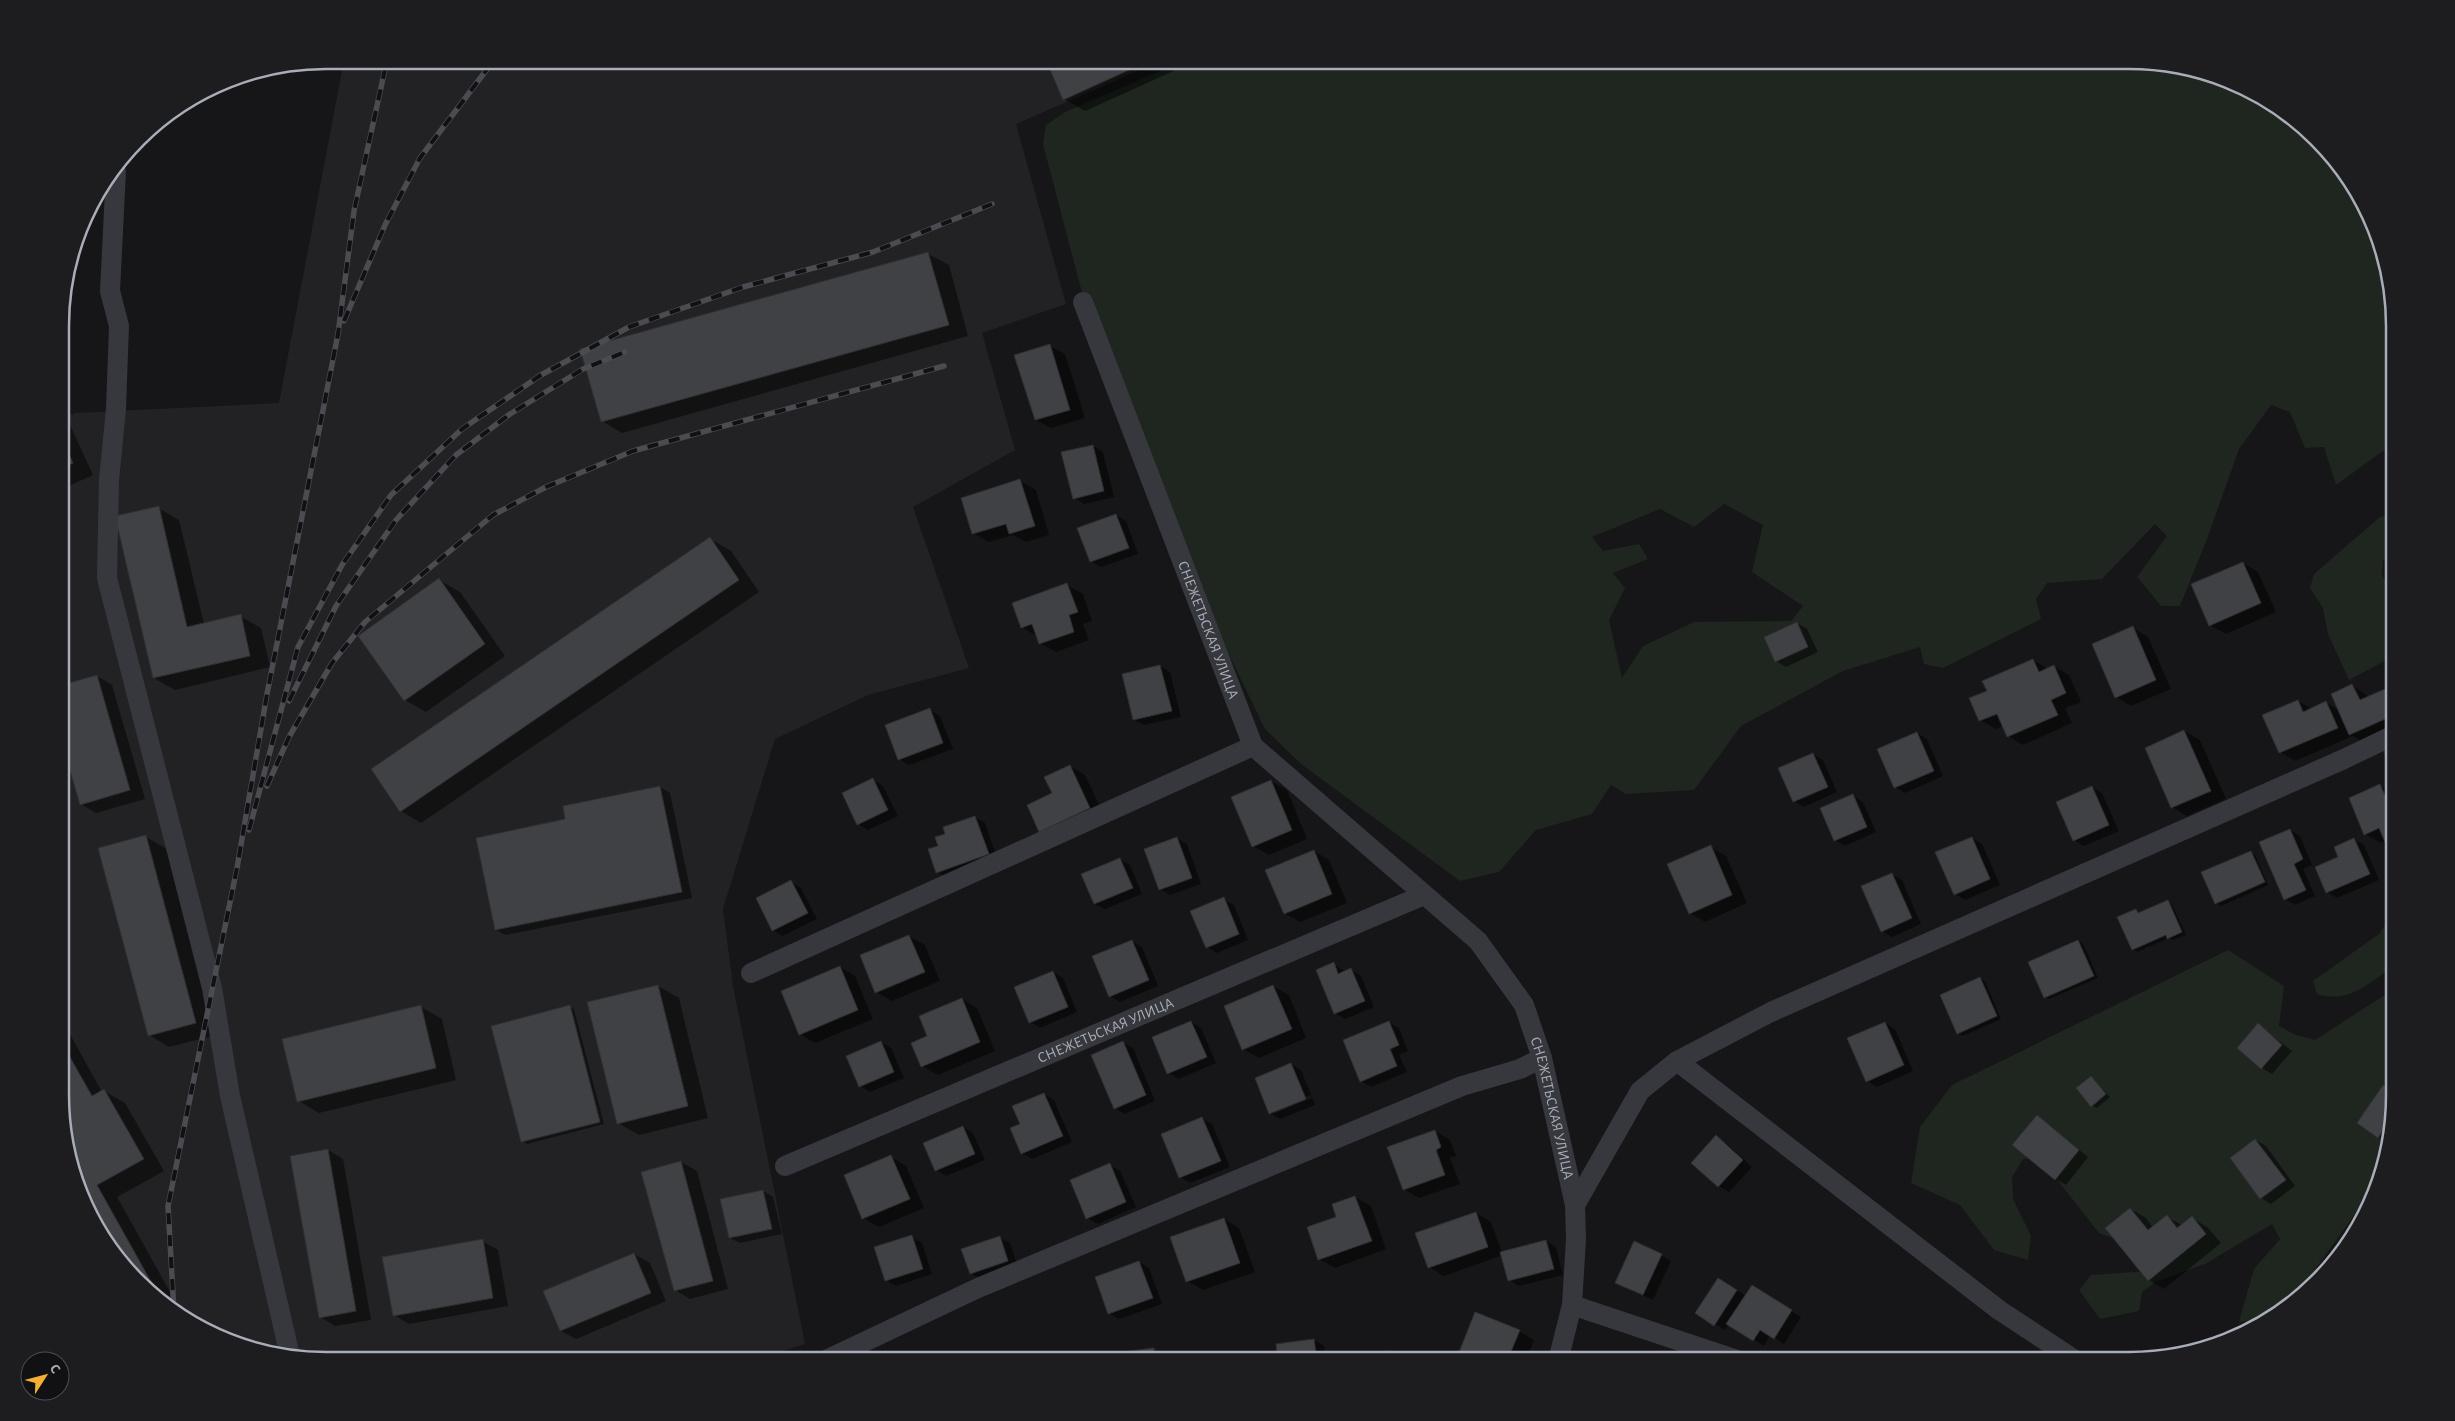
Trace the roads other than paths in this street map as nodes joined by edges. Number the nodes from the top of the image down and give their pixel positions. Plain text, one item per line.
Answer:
1 (116, 178) edge
2 (1083, 302) dead end
3 (2386, 739) edge
4 (1253, 746) junction
5 (1424, 895) junction
6 (751, 973) dead end
7 (1542, 1058) junction
8 (1677, 1061) junction
9 (785, 1166) dead end
10 (1575, 1205) junction
11 (1572, 1304) junction
12 (288, 1349) edge
13 (841, 1352) edge
14 (1560, 1352) edge
15 (1713, 1352) edge
16 (2063, 1352) edge

1 - 12 street
2 - 4 street, СНЕЖЕТЬСКАЯ УЛИЦА
3 - 8 street
4 - 5 street, СНЕЖЕТЬСКАЯ УЛИЦА
4 - 6 street
5 - 7 street, СНЕЖЕТЬСКАЯ УЛИЦА
5 - 9 street, СНЕЖЕТЬСКАЯ УЛИЦА
7 - 10 street, СНЕЖЕТЬСКАЯ УЛИЦА
7 - 13 street
8 - 10 street
8 - 16 street
10 - 11 street, СНЕЖЕТЬСКАЯ УЛИЦА
11 - 14 street, СНЕЖЕТЬСКАЯ УЛИЦА
11 - 15 street

